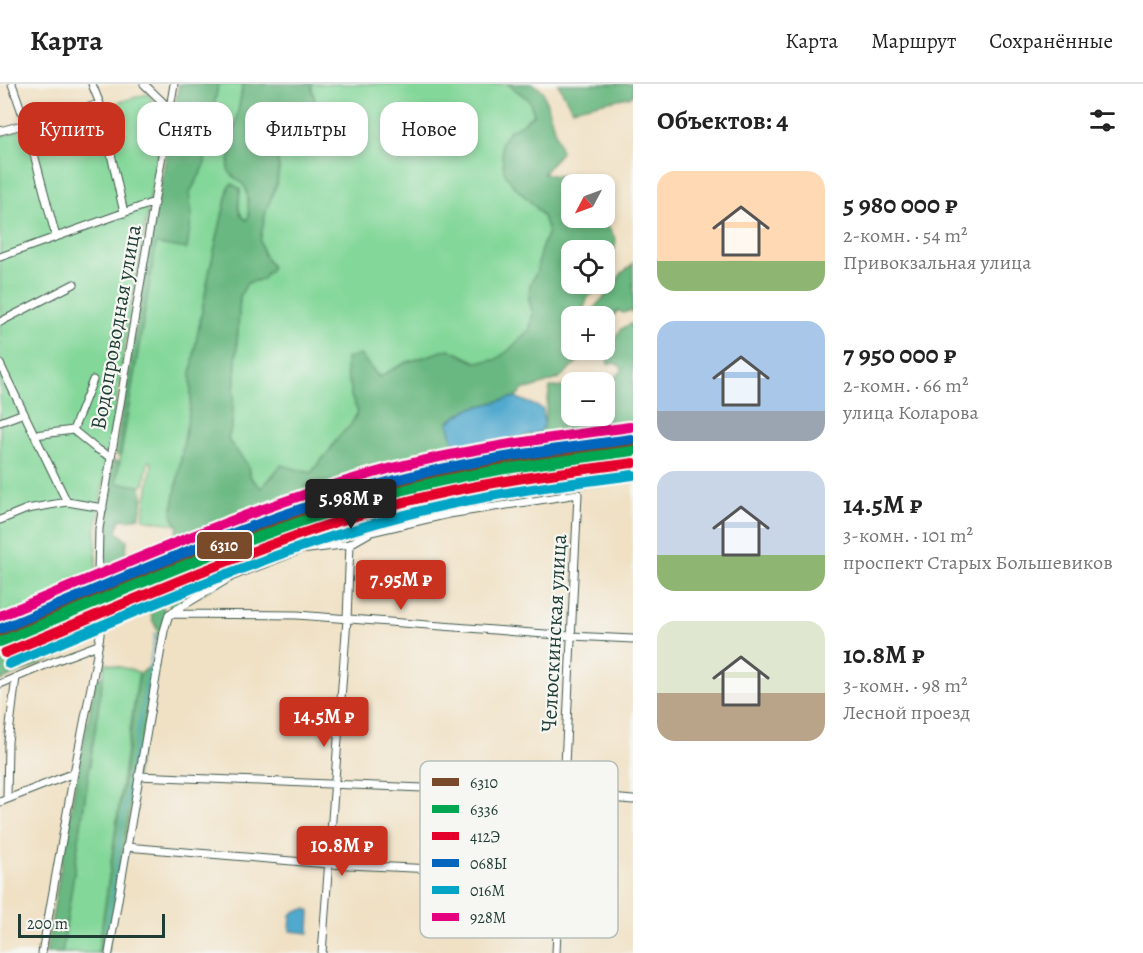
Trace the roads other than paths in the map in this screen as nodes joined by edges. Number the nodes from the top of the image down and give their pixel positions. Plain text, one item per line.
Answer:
1 (12, 84) edge
2 (92, 84) edge
3 (144, 84) edge
4 (174, 84) edge
5 (18, 102) edge
6 (99, 102) edge
7 (163, 102) edge
8 (171, 102) edge
9 (18, 126) edge
10 (0, 131) edge
11 (34, 156) edge
12 (111, 156) edge
13 (162, 156) edge
14 (154, 202) junction
15 (124, 213) junction
16 (56, 237) junction
17 (0, 257) edge
18 (74, 284) dead end
19 (0, 322) edge
20 (0, 364) edge
21 (93, 380) dead end
22 (24, 413) junction
23 (0, 422) edge
24 (73, 430) junction
25 (35, 435) junction
26 (111, 456) junction
27 (67, 502) junction
28 (103, 508) junction
29 (0, 520) edge
30 (351, 544) junction
31 (98, 576) dead end
32 (88, 578) dead end
33 (0, 614) edge
34 (169, 614) junction
35 (346, 619) junction
36 (100, 623) dead end
37 (571, 636) junction
38 (633, 639) edge
39 (98, 645) junction
40 (16, 677) junction
41 (0, 684) edge
42 (565, 761) edge
43 (74, 773) junction
44 (138, 776) junction
45 (334, 784) junction
46 (420, 788) edge
47 (618, 799) edge
48 (633, 800) edge
49 (4, 801) edge
50 (126, 847) junction
51 (328, 864) junction
52 (420, 868) edge
53 (557, 938) edge
54 (42, 953) edge
55 (109, 953) edge
56 (322, 953) edge
57 (556, 953) edge

1 - 5 street
2 - 6 street
3 - 7 street
4 - 8 street, Водопроводная улица
9 - 10 street
11 - 16 street
12 - 15 street
13 - 14 street, Водопроводная улица
14 - 15 street
14 - 26 street, Водопроводная улица
15 - 16 street
16 - 17 street
18 - 19 street
20 - 22 street
21 - 24 street
22 - 23 street
22 - 25 street
24 - 25 street
24 - 26 street
25 - 27 street
26 - 28 street, Водопроводная улица
27 - 28 street
27 - 29 street
28 - 31 street, Водопроводная улица
30 - 34 street
30 - 35 street
30 - 37 street, Челюскинская улица
32 - 33 street
34 - 35 street
34 - 44 street
35 - 37 street
35 - 45 street
36 - 39 street
37 - 38 street
37 - 42 street, Челюскинская улица
39 - 40 street
39 - 43 street
40 - 41 street
40 - 49 street
43 - 49 street
43 - 54 street
44 - 45 street
44 - 50 street
45 - 46 street
45 - 51 street
47 - 48 street
50 - 51 street
50 - 55 street
51 - 52 street
51 - 56 street
53 - 57 street, Челюскинская улица

